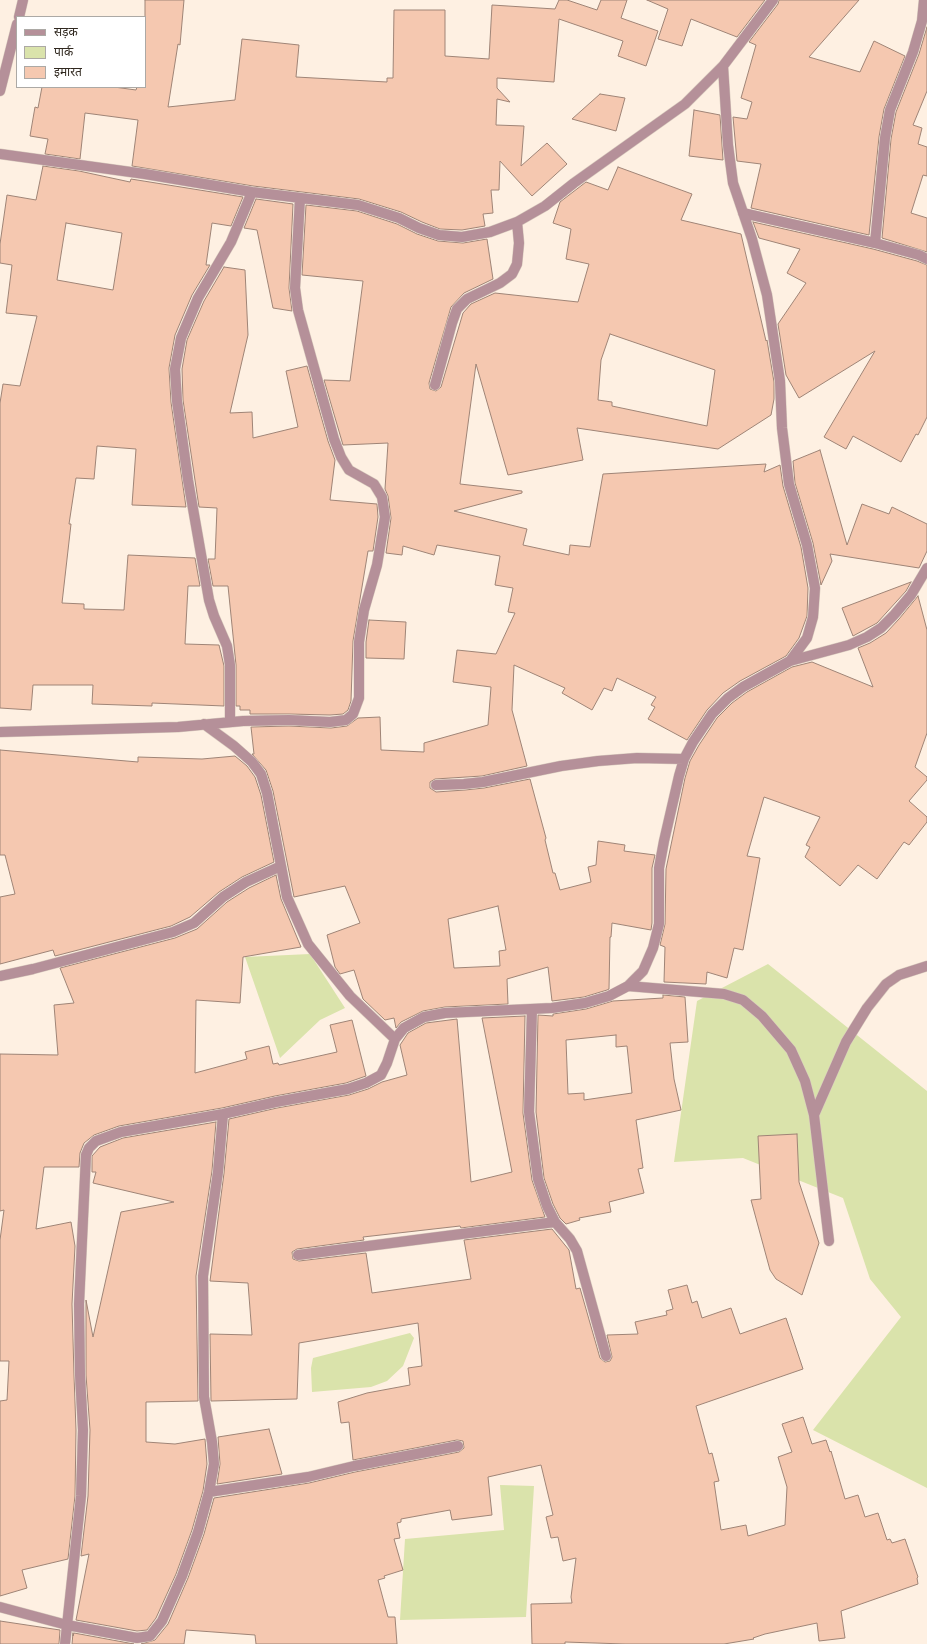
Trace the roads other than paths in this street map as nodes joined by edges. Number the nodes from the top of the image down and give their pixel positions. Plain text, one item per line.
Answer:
1 (23, 0) edge
2 (773, 0) edge
3 (924, 0) edge
4 (19, 16) edge
5 (16, 28) edge
6 (723, 66) junction
7 (0, 91) edge
8 (0, 154) edge
9 (252, 192) junction
10 (300, 198) junction
11 (743, 213) junction
12 (517, 222) junction
13 (875, 243) junction
14 (927, 259) edge
15 (435, 385) dead end
16 (927, 568) edge
17 (790, 661) junction
18 (230, 722) junction
19 (204, 724) junction
20 (0, 732) edge
21 (684, 759) junction
22 (436, 785) dead end
23 (282, 866) junction
24 (927, 966) edge
25 (0, 976) edge
26 (628, 986) junction
27 (532, 1009) junction
28 (395, 1039) junction
29 (223, 1114) junction
30 (814, 1115) junction
31 (555, 1222) junction
32 (829, 1241) dead end
33 (298, 1255) dead end
34 (606, 1356) dead end
35 (458, 1446) dead end
36 (209, 1492) junction
37 (0, 1607) edge
38 (67, 1625) junction
39 (65, 1644) edge

1 - 4 street
2 - 6 street
3 - 13 street
5 - 7 street
6 - 11 street
6 - 12 street
8 - 9 street
9 - 10 street
9 - 18 street
10 - 12 street
10 - 18 street
11 - 13 street
11 - 17 street
12 - 15 street
13 - 14 street
16 - 17 street
17 - 21 street
18 - 19 street
19 - 20 street
19 - 23 street
21 - 22 street
21 - 26 street
23 - 25 street
23 - 28 street
24 - 30 street
26 - 27 street
26 - 30 street
27 - 28 street
27 - 31 street
28 - 29 street
29 - 36 street
29 - 38 street
30 - 32 street
31 - 33 street
31 - 34 street
35 - 36 street
36 - 38 street
37 - 38 street
38 - 39 street

